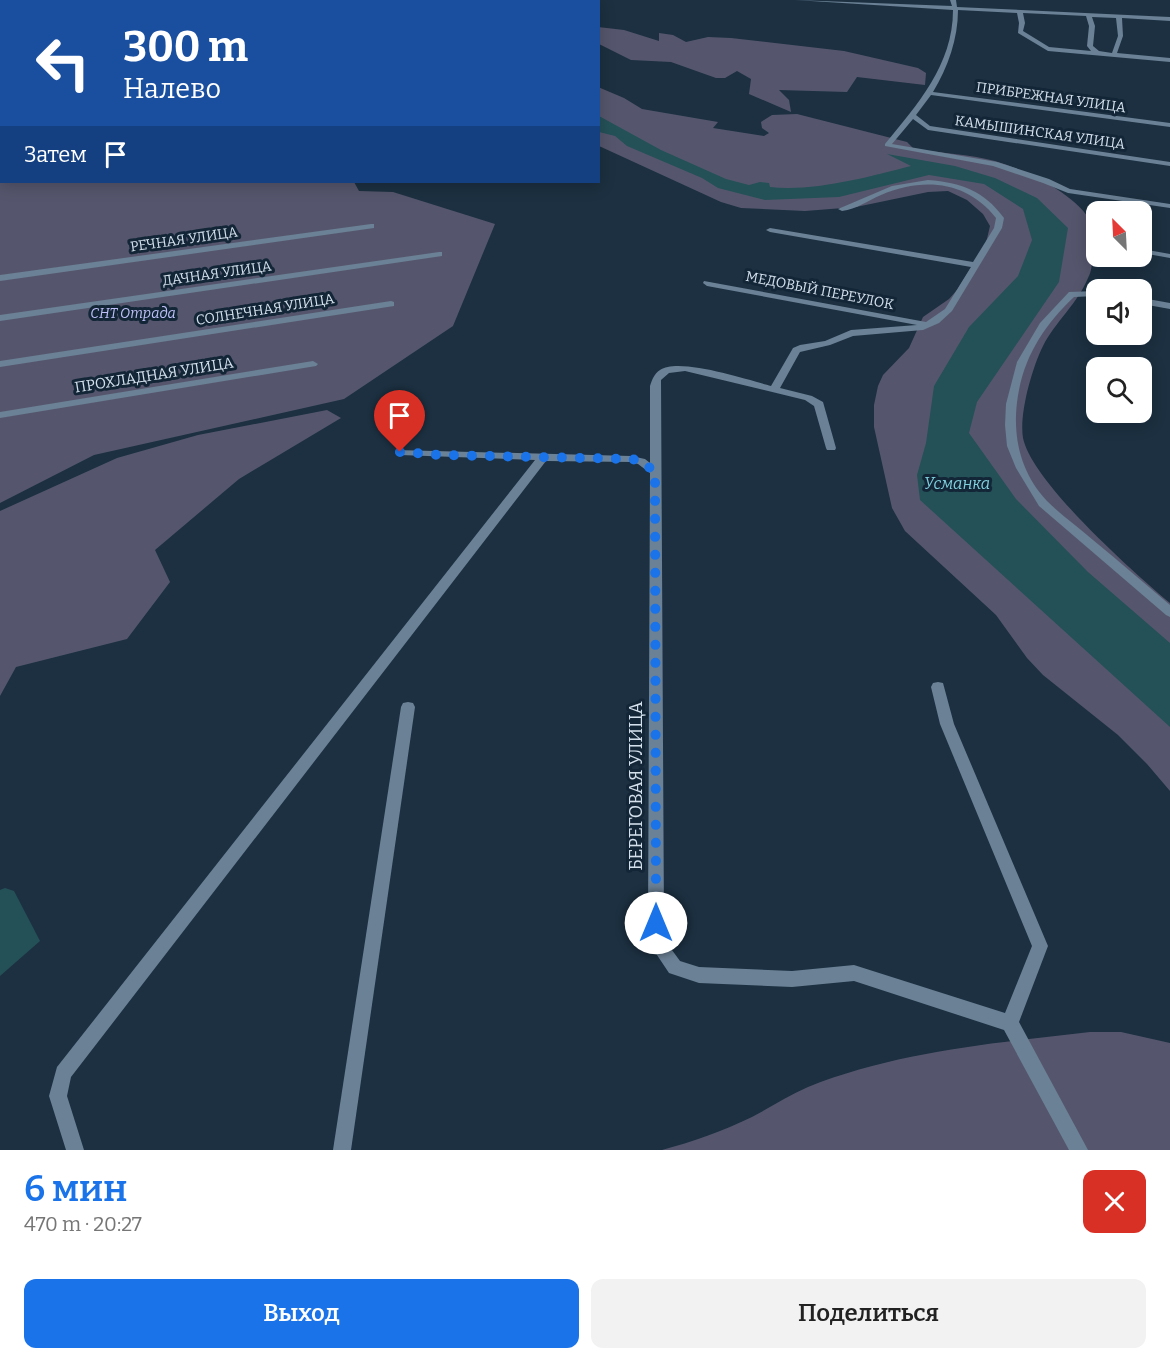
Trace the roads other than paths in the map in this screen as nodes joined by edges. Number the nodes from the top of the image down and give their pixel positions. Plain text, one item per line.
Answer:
1 (798, 0) edge
2 (953, 0) edge
3 (957, 9) junction
4 (1020, 13) junction
5 (1089, 16) junction
6 (1119, 18) junction
7 (1170, 19) edge
8 (1096, 53) junction
9 (1114, 54) junction
10 (1170, 60) edge
11 (930, 93) junction
12 (911, 114) junction
13 (1170, 124) edge
14 (1170, 164) edge
15 (1170, 206) edge
16 (842, 208) dead end
17 (371, 226) dead end
18 (770, 230) dead end
19 (1152, 253) edge
20 (439, 254) dead end
21 (1170, 256) edge
22 (976, 265) junction
23 (0, 278) edge
24 (707, 283) dead end
25 (1086, 294) edge
26 (1152, 303) edge
27 (392, 304) dead end
28 (1170, 306) edge
29 (0, 318) edge
30 (929, 324) junction
31 (0, 364) edge
32 (313, 364) dead end
33 (774, 390) junction
34 (0, 415) edge
35 (831, 448) dead end
36 (400, 452) dead end
37 (543, 457) junction
38 (655, 472) junction
39 (1170, 612) edge
40 (938, 687) dead end
41 (408, 707) dead end
42 (1010, 1023) junction
43 (75, 1150) edge
44 (342, 1150) edge
45 (1079, 1150) edge

1 - 3 street
2 - 3 street
3 - 4 street
3 - 11 street
4 - 5 street
4 - 8 street
5 - 6 street
5 - 8 street
6 - 7 street
6 - 9 street
8 - 9 street
9 - 10 street
11 - 12 street
11 - 13 street, ПРИБРЕЖНАЯ УЛИЦА
12 - 14 street, КАМЫШИНСКАЯ УЛИЦА
12 - 15 street
16 - 22 street
17 - 23 street, РЕЧНАЯ УЛИЦА
18 - 22 street
19 - 21 street
20 - 29 street, ДАЧНАЯ УЛИЦА
22 - 30 street
24 - 30 street, МЕДОВЫЙ ПЕРЕУЛОК
25 - 39 street
26 - 28 street
27 - 31 street, СОЛНЕЧНАЯ УЛИЦА
30 - 33 street
32 - 34 street, ПРОХЛАДНАЯ УЛИЦА
33 - 35 street
33 - 38 street, БЕРЕГОВАЯ УЛИЦА
36 - 37 street
37 - 38 street
37 - 43 street
38 - 42 street, БЕРЕГОВАЯ УЛИЦА
40 - 42 street
41 - 44 street
42 - 45 street

